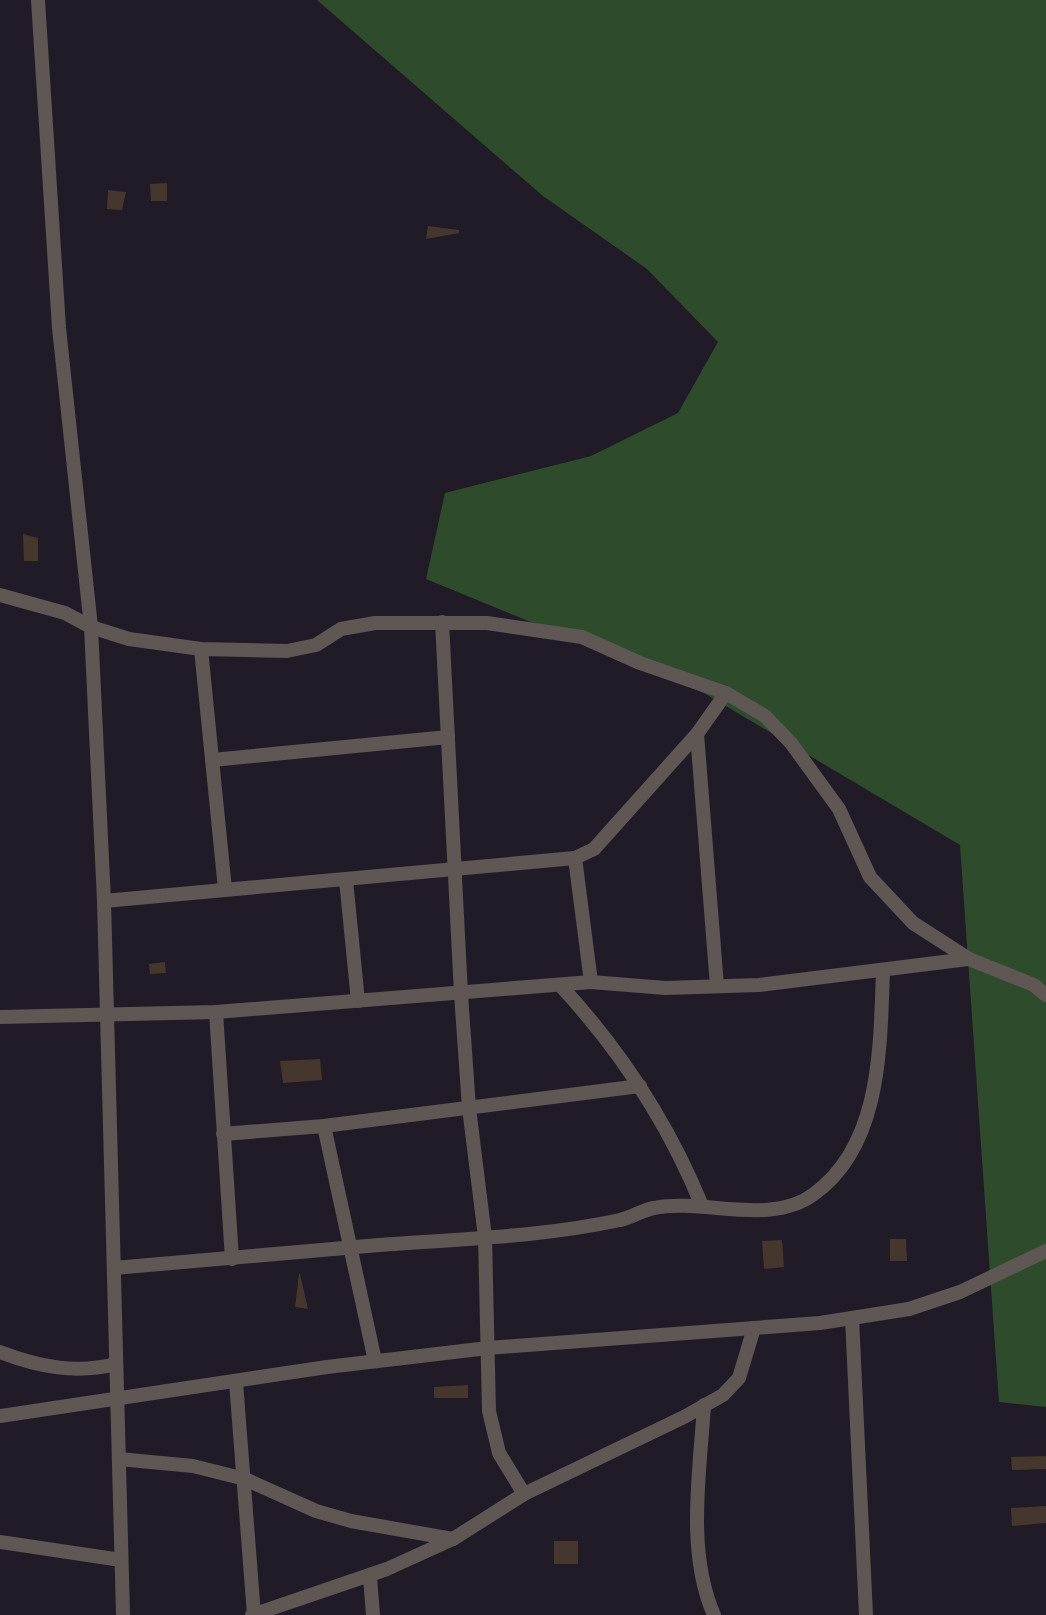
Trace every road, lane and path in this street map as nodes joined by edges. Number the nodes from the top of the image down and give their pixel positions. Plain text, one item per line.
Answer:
1 (38, 0) edge
2 (0, 595) edge
3 (442, 622) junction
4 (91, 627) junction
5 (201, 649) junction
6 (726, 693) junction
7 (697, 734) junction
8 (448, 737) junction
9 (212, 760) junction
10 (575, 858) junction
11 (455, 871) junction
12 (346, 880) junction
13 (225, 889) junction
14 (104, 901) junction
15 (969, 959) junction
16 (883, 971) junction
17 (591, 982) junction
18 (560, 985) junction
19 (717, 986) junction
20 (461, 994) junction
21 (1046, 995) edge
22 (358, 1001) junction
23 (216, 1012) junction
24 (0, 1017) edge
25 (104, 1017) junction
26 (640, 1086) junction
27 (469, 1108) junction
28 (324, 1126) junction
29 (223, 1134) junction
30 (702, 1206) junction
31 (485, 1237) junction
32 (352, 1247) junction
33 (1046, 1251) edge
34 (232, 1259) junction
35 (114, 1268) junction
36 (852, 1318) junction
37 (754, 1328) junction
38 (488, 1348) junction
39 (0, 1352) edge
40 (375, 1361) junction
41 (116, 1364) junction
42 (236, 1382) junction
43 (118, 1399) junction
44 (704, 1405) junction
45 (0, 1416) edge
46 (119, 1459) junction
47 (245, 1479) junction
48 (524, 1494) junction
49 (453, 1539) junction
50 (0, 1542) edge
51 (121, 1560) junction
52 (370, 1577) junction
53 (123, 1615) edge
54 (253, 1615) edge
55 (373, 1615) edge
56 (714, 1615) edge
57 (866, 1615) edge

1 - 4 street
2 - 4 street
3 - 5 street
3 - 6 street
3 - 8 street
4 - 5 street
4 - 14 street
5 - 9 street
6 - 7 street
6 - 15 street
7 - 10 street
7 - 19 street
8 - 9 street
8 - 11 street
9 - 13 street
10 - 11 street
10 - 17 street
11 - 12 street
11 - 20 street
12 - 13 street
12 - 22 street
13 - 14 street
14 - 25 street
15 - 16 street
15 - 21 street
16 - 19 street
16 - 30 street
17 - 18 street
17 - 19 street
18 - 20 street
18 - 26 street
20 - 22 street
20 - 27 street
22 - 23 street
23 - 25 street
23 - 29 street
24 - 25 street
25 - 35 street
26 - 27 street
26 - 30 street
27 - 28 street
27 - 31 street
28 - 29 street
28 - 32 street
29 - 34 street
30 - 31 street
31 - 32 street
31 - 38 street
32 - 34 street
32 - 40 street
33 - 36 street
34 - 35 street
35 - 41 street
36 - 37 street
36 - 57 street
37 - 38 street
37 - 44 street
38 - 40 street
38 - 48 street
39 - 41 street
40 - 42 street
41 - 43 street
42 - 43 street
42 - 47 street
43 - 45 street
43 - 46 street
44 - 48 street
44 - 56 street
46 - 47 street
46 - 51 street
47 - 49 street
47 - 54 street
48 - 49 street
49 - 52 street
50 - 51 street
51 - 53 street
52 - 54 street
52 - 55 street

